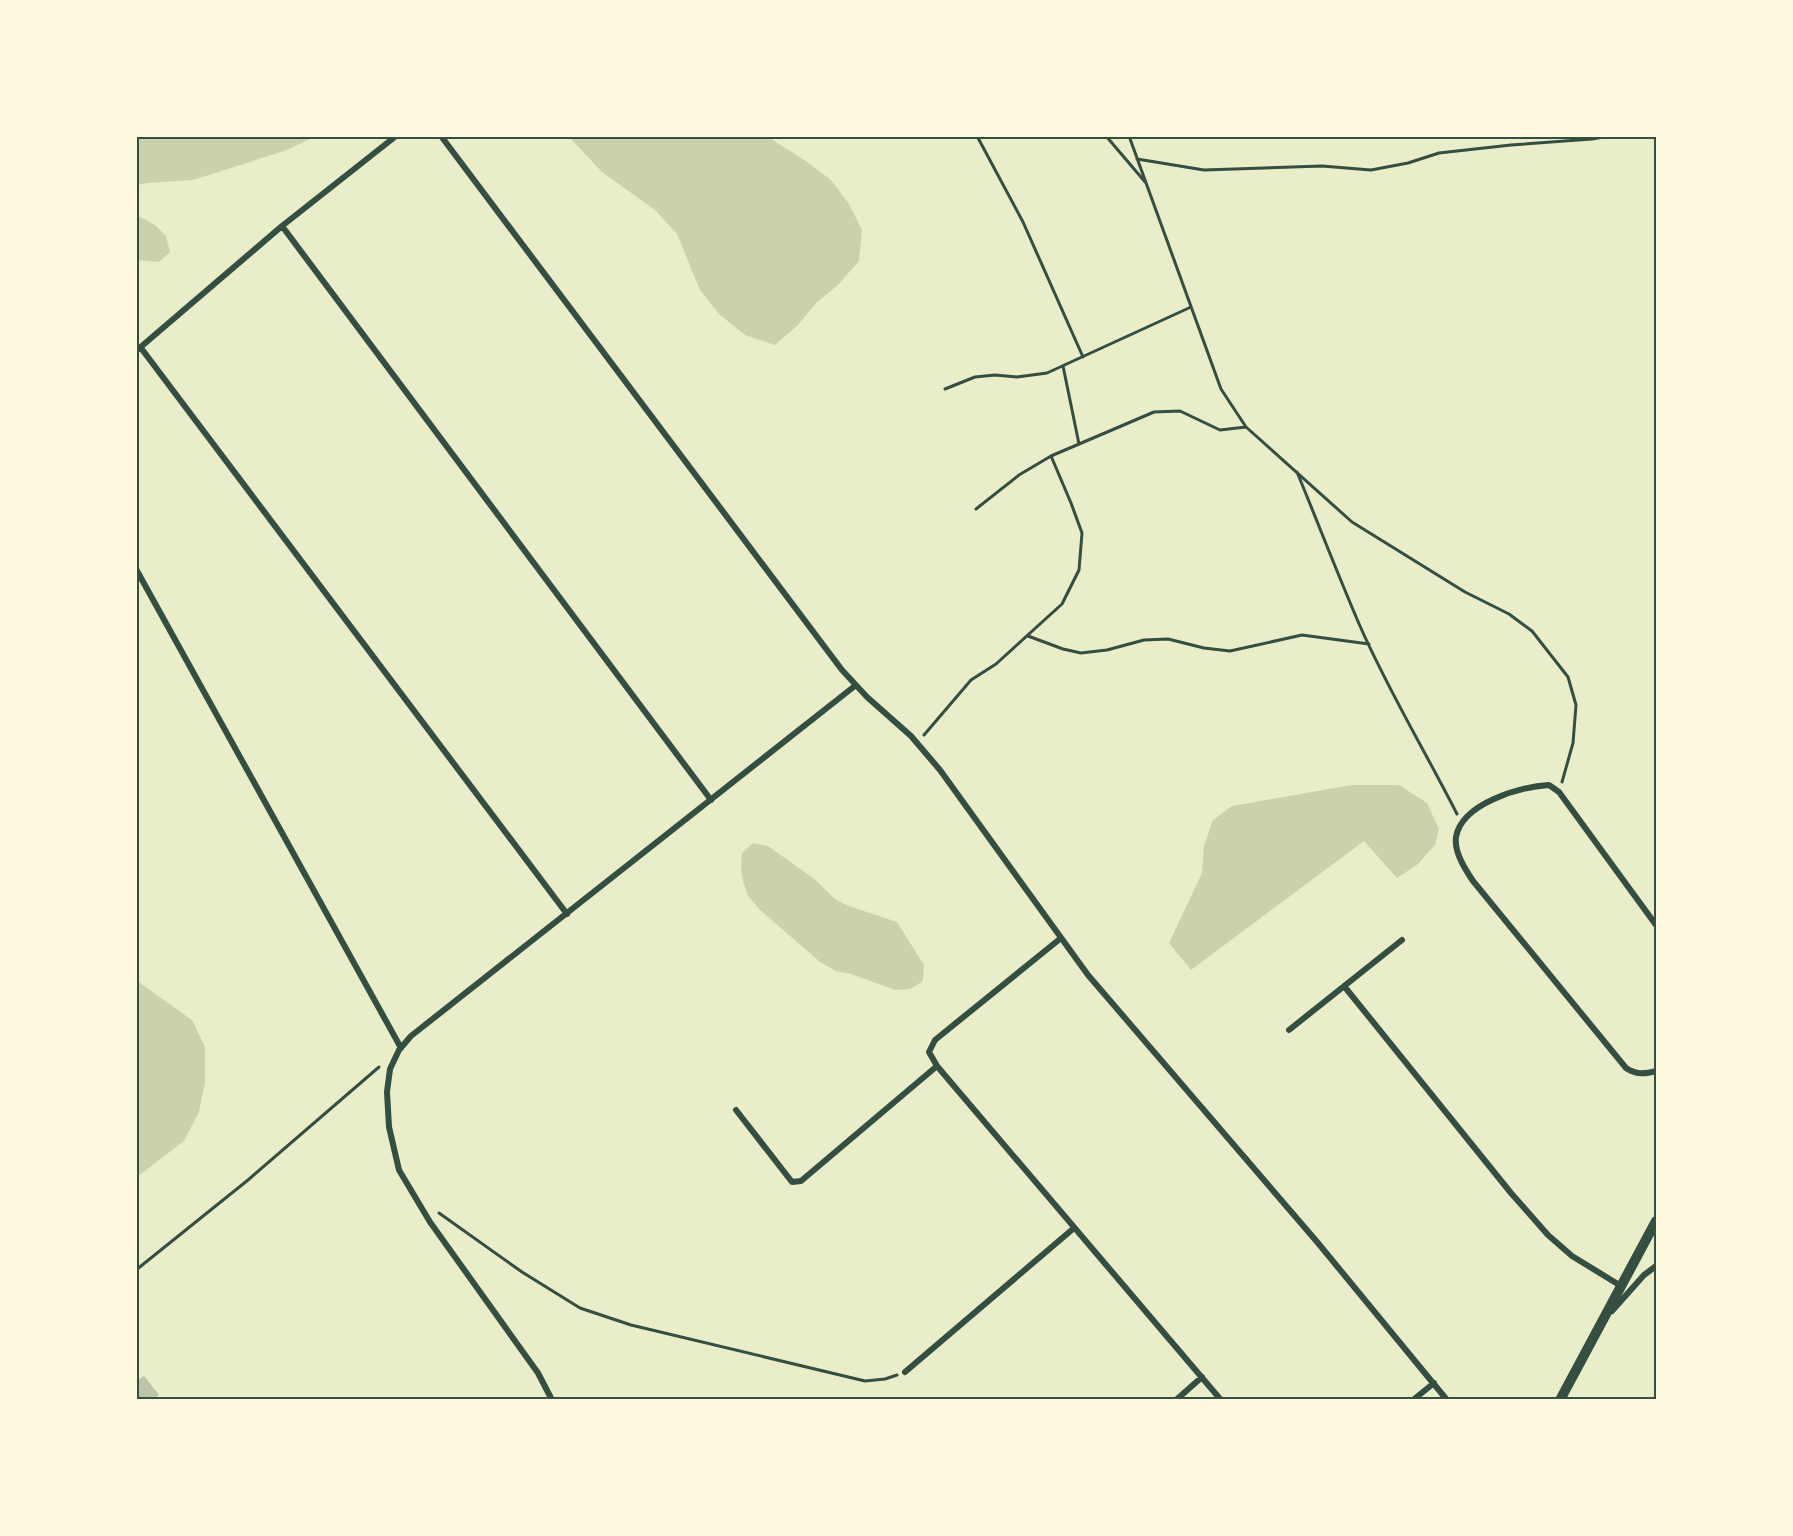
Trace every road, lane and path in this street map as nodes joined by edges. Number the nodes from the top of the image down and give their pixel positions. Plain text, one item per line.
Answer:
1 (396, 136) edge
2 (441, 136) edge
3 (977, 136) edge
4 (1106, 136) edge
5 (1129, 136) edge
6 (1610, 136) edge
7 (1137, 159) junction
8 (1147, 185) junction
9 (282, 226) junction
10 (1191, 307) junction
11 (139, 350) edge
12 (1083, 357) junction
13 (1063, 366) junction
14 (945, 389) dead end
15 (1246, 427) junction
16 (1079, 444) junction
17 (1051, 456) junction
18 (1297, 471) junction
19 (976, 509) dead end
20 (136, 569) edge
21 (1028, 636) junction
22 (1369, 644) junction
23 (856, 685) junction
24 (917, 744) junction
25 (1559, 792) junction
26 (711, 800) junction
27 (1462, 823) junction
28 (567, 914) junction
29 (1656, 925) edge
30 (1061, 938) junction
31 (1402, 940) dead end
32 (1344, 986) junction
33 (1289, 1030) dead end
34 (401, 1048) junction
35 (381, 1066) dead end
36 (937, 1066) junction
37 (1656, 1071) edge
38 (736, 1110) dead end
39 (435, 1210) dead end
40 (1655, 1227) edge
41 (1074, 1228) junction
42 (1656, 1266) edge
43 (136, 1270) edge
44 (1621, 1286) junction
45 (1602, 1322) junction
46 (905, 1372) joint
47 (1202, 1377) junction
48 (1434, 1383) junction
49 (552, 1400) edge
50 (1176, 1400) edge
51 (1221, 1400) edge
52 (1413, 1400) edge
53 (1447, 1400) edge
54 (1560, 1400) edge

1 - 9 street
2 - 23 street
3 - 12 path
4 - 8 path
5 - 7 path
6 - 7 path
7 - 8 path
8 - 10 path
9 - 11 street
9 - 26 street
10 - 12 path
10 - 15 path
11 - 28 street
12 - 13 path
13 - 14 path
13 - 16 path
15 - 16 path
15 - 18 path
16 - 17 path
17 - 19 path
17 - 21 path
18 - 22 path
18 - 25 path
20 - 34 street
21 - 22 path
21 - 24 path
22 - 27 path
23 - 24 street
23 - 26 street
24 - 30 street
25 - 27 street
25 - 29 street
26 - 28 street
27 - 37 street
28 - 34 street
30 - 36 street
30 - 48 street
31 - 32 street
32 - 33 street
32 - 44 street
34 - 49 street
35 - 43 path
36 - 38 street
36 - 41 street
39 - 46 path
40 - 44 street
41 - 46 street
41 - 47 street
42 - 45 street
44 - 45 street
45 - 54 street
47 - 50 street
47 - 51 street
48 - 52 street
48 - 53 street

